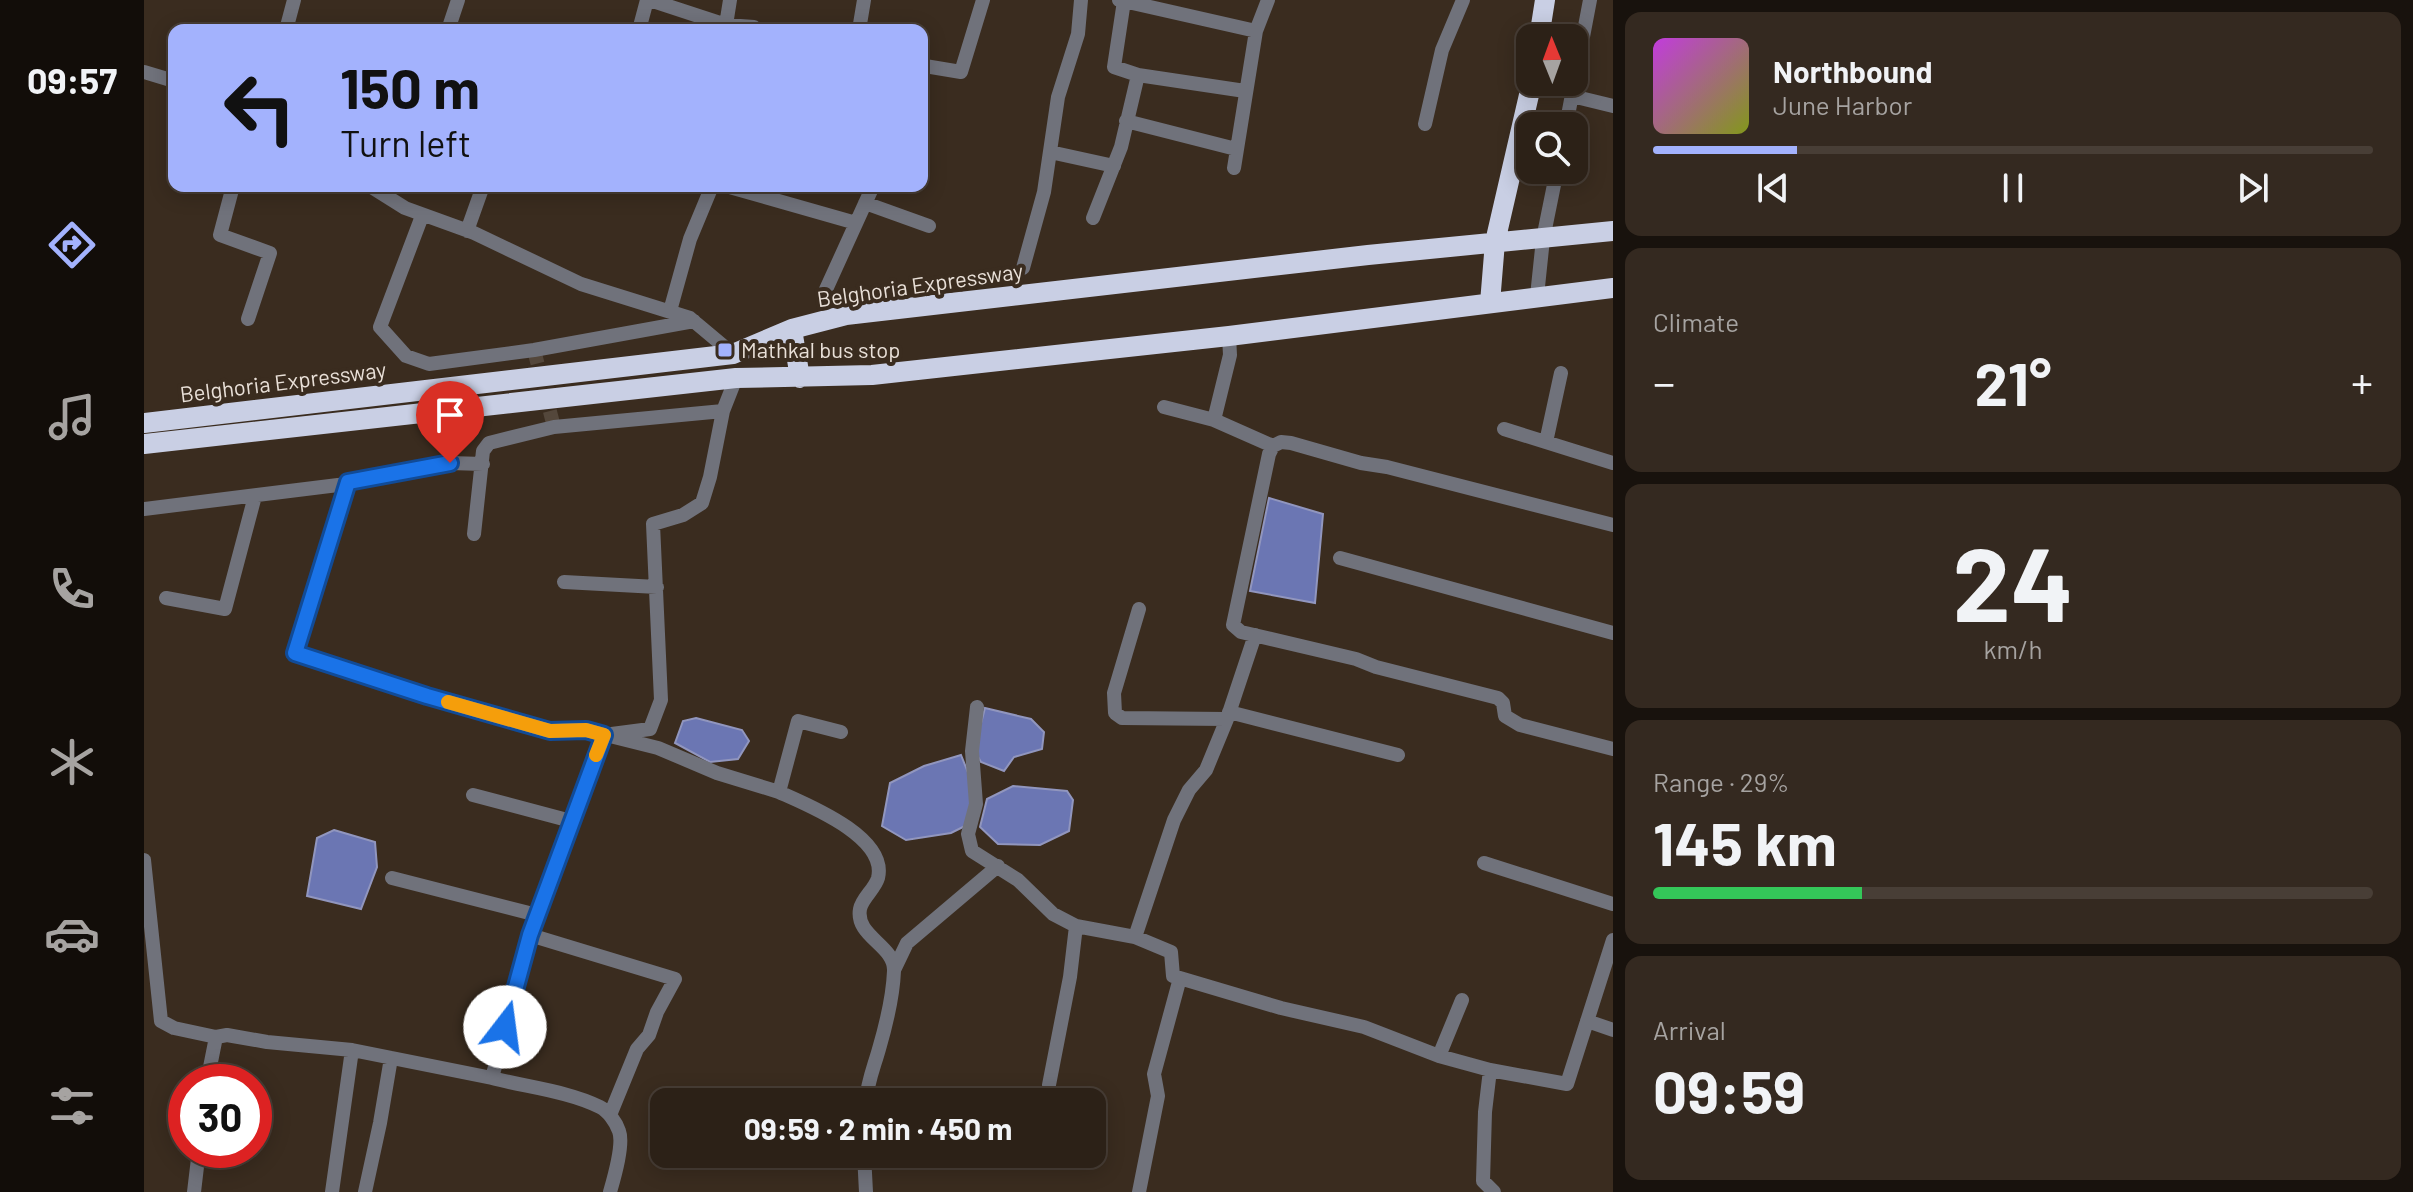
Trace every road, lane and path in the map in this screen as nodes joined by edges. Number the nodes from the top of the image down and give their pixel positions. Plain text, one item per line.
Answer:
1 (294, 0) edge
2 (458, 0) edge
3 (649, 0) edge
4 (730, 0) edge
5 (864, 0) edge
6 (983, 0) edge
7 (1081, 0) edge
8 (1268, 0) edge
9 (1463, 0) edge
10 (1545, 0) edge
11 (1590, 0) edge
12 (1130, 1) edge
13 (288, 24) edge
14 (450, 24) edge
15 (641, 24) edge
16 (723, 24) edge
17 (726, 24) edge
18 (860, 24) edge
19 (1541, 24) edge
20 (1586, 24) edge
21 (1256, 31) junction
22 (928, 69) edge
23 (144, 72) edge
24 (1138, 75) junction
25 (168, 79) edge
26 (1245, 91) junction
27 (1529, 96) edge
28 (1572, 96) joint
29 (1613, 106) edge
30 (1569, 112) edge
31 (1126, 121) junction
32 (1425, 124) dead end
33 (1236, 149) junction
34 (1050, 152) junction
35 (1114, 166) junction
36 (1234, 168) dead end
37 (1554, 184) edge
38 (231, 192) edge
39 (481, 192) edge
40 (710, 192) edge
41 (747, 192) edge
42 (870, 192) edge
43 (392, 193) edge
44 (865, 203) junction
45 (422, 216) junction
46 (1093, 218) dead end
47 (856, 223) junction
48 (929, 226) dead end
49 (467, 231) junction
50 (1613, 231) edge
51 (1543, 239) junction
52 (1495, 242) junction
53 (1023, 268) dead end
54 (1610, 289) edge
55 (823, 296) dead end
56 (1537, 296) junction
57 (1490, 303) junction
58 (670, 311) junction
59 (248, 319) dead end
60 (694, 321) junction
61 (792, 329) junction
62 (1229, 336) junction
63 (733, 354) junction
64 (1561, 373) dead end
65 (736, 378) junction
66 (800, 378) junction
67 (1164, 407) dead end
68 (723, 411) junction
69 (1214, 420) junction
70 (144, 423) edge
71 (1504, 429) dead end
72 (1546, 442) junction
73 (144, 444) edge
74 (1273, 446) junction
75 (1613, 463) edge
76 (483, 464) junction
77 (348, 482) junction
78 (255, 496) junction
79 (144, 509) edge
80 (1613, 525) edge
81 (474, 534) dead end
82 (1340, 558) dead end
83 (564, 582) dead end
84 (657, 587) junction
85 (166, 598) dead end
86 (1139, 609) dead end
87 (1613, 633) edge
88 (1255, 635) junction
89 (977, 707) dead end
90 (1228, 716) junction
91 (841, 732) dead end
92 (604, 735) junction
93 (1613, 749) edge
94 (1398, 755) dead end
95 (779, 792) junction
96 (473, 795) dead end
97 (571, 821) junction
98 (144, 860) edge
99 (1484, 863) dead end
100 (998, 866) junction
101 (392, 878) dead end
102 (1613, 904) edge
103 (537, 915) junction
104 (1076, 926) junction
105 (530, 935) junction
106 (1135, 937) junction
107 (1613, 940) edge
108 (895, 968) junction
109 (1180, 978) junction
110 (1462, 1000) dead end
111 (1587, 1021) junction
112 (1613, 1030) edge
113 (216, 1037) junction
114 (352, 1050) junction
115 (1439, 1056) junction
116 (391, 1058) junction
117 (211, 1064) edge
118 (1490, 1070) junction
119 (492, 1078) junction
120 (1049, 1085) dead end
121 (867, 1088) edge
122 (610, 1115) junction
123 (197, 1168) edge
124 (865, 1168) edge
125 (194, 1192) edge
126 (332, 1192) edge
127 (365, 1192) edge
128 (610, 1192) edge
129 (866, 1192) edge
130 (1139, 1192) edge
131 (1494, 1192) edge

1 - 13 street
2 - 14 street
3 - 15 street
3 - 16 street
4 - 17 street
5 - 18 street
6 - 22 street
7 - 34 street
8 - 21 street
9 - 32 street
10 - 19 highway
11 - 20 street
12 - 21 street
12 - 24 street
21 - 26 street
23 - 25 street
24 - 26 street
24 - 31 street
26 - 33 street
27 - 52 highway
28 - 29 street
28 - 30 street
31 - 33 street
31 - 35 street
33 - 36 street
34 - 35 street
34 - 53 street
35 - 46 street
37 - 51 street
38 - 59 street
39 - 49 street
40 - 58 street
41 - 47 street
42 - 44 street
43 - 45 street
44 - 47 street
44 - 48 street
45 - 49 street
45 - 60 street
47 - 55 street
49 - 58 street
50 - 51 highway, Belghoria Expressway
51 - 52 highway, Belghoria Expressway
51 - 56 street
52 - 57 highway
52 - 61 highway, Belghoria Expressway
54 - 56 highway, Belghoria Expressway
56 - 57 highway, Belghoria Expressway
57 - 62 highway, Belghoria Expressway
58 - 60 street
60 - 63 street
61 - 63 highway, Belghoria Expressway
61 - 66 highway
62 - 66 highway, Belghoria Expressway
62 - 69 street
63 - 70 highway, Belghoria Expressway
64 - 72 street
65 - 66 highway, Belghoria Expressway
65 - 68 street
65 - 73 highway, Belghoria Expressway
67 - 69 street
68 - 76 street
68 - 84 street
69 - 74 street
71 - 72 street
72 - 75 street
74 - 80 street
74 - 88 street
76 - 77 street
76 - 81 street
77 - 78 street
77 - 92 street
78 - 79 street
78 - 85 street
82 - 87 street
83 - 84 street
84 - 92 street
86 - 90 street
88 - 90 street
88 - 93 street
89 - 100 street
90 - 94 street
90 - 106 street
91 - 95 street
92 - 95 street
92 - 97 street
95 - 108 street
96 - 97 street
97 - 103 street
98 - 113 street
99 - 102 street
100 - 104 street
100 - 108 street
101 - 103 street
103 - 105 street
104 - 106 street
104 - 120 street
105 - 119 street
105 - 122 street
106 - 109 street
107 - 111 street
108 - 121 street
109 - 115 street
109 - 130 street
110 - 115 street
111 - 112 street
111 - 118 street
113 - 114 street
113 - 117 street
114 - 116 street
114 - 126 street
115 - 118 street
116 - 119 street
116 - 127 street
118 - 131 street
119 - 122 street
122 - 128 street
123 - 125 street
124 - 129 street

